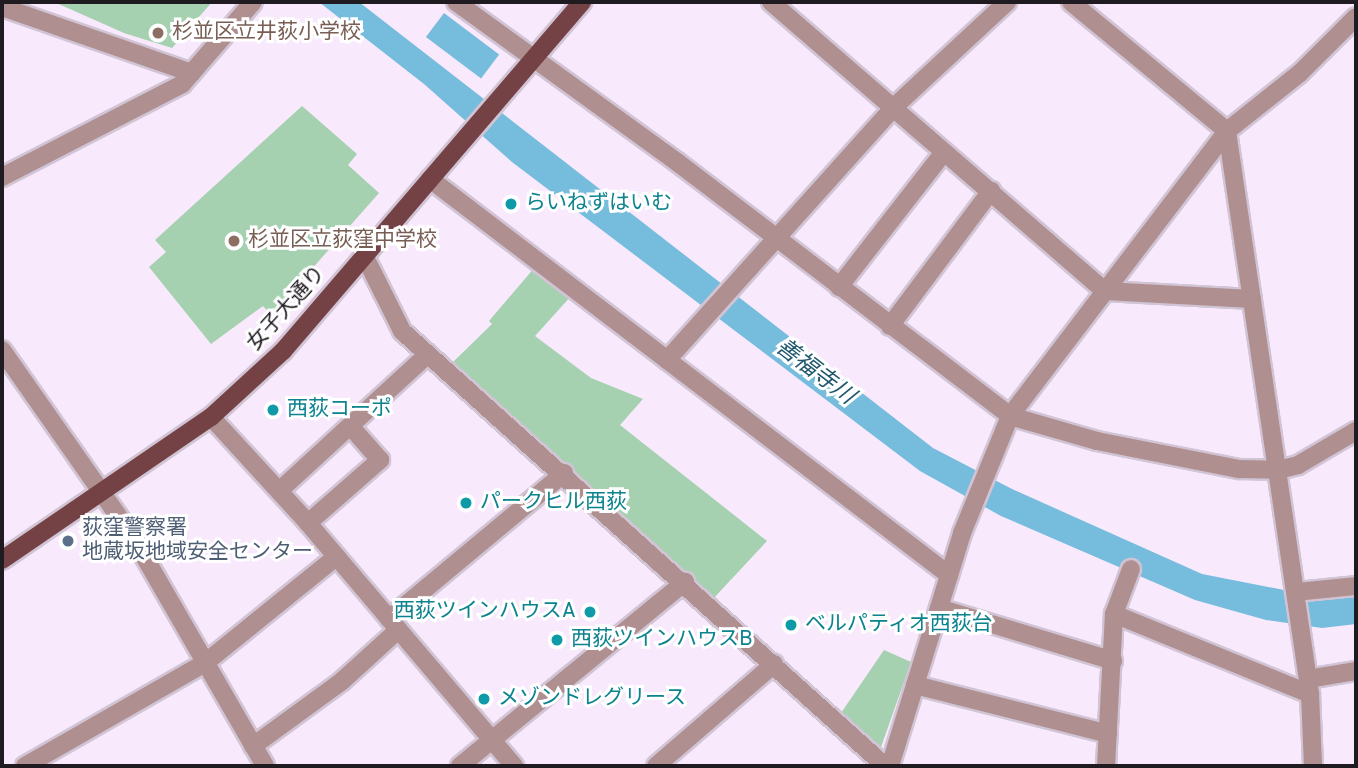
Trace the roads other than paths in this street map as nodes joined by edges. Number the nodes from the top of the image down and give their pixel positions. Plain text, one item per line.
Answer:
1 (253, 2) edge
2 (456, 2) edge
3 (582, 2) edge
4 (771, 2) edge
5 (1007, 2) edge
6 (1071, 2) edge
7 (2, 7) edge
8 (1356, 17) edge
9 (532, 61) junction
10 (192, 73) junction
11 (893, 108) junction
12 (1227, 131) junction
13 (944, 152) junction
14 (2, 177) edge
15 (430, 179) junction
16 (991, 191) junction
17 (776, 240) junction
18 (365, 257) junction
19 (839, 287) junction
20 (1105, 291) junction
21 (1252, 299) junction
22 (890, 326) junction
23 (2, 350) edge
24 (428, 354) junction
25 (667, 360) junction
26 (1010, 416) junction
27 (211, 417) junction
28 (352, 428) junction
29 (1356, 430) edge
30 (1278, 470) junction
31 (564, 473) junction
32 (279, 491) junction
33 (103, 492) junction
34 (308, 523) junction
35 (336, 556) junction
36 (2, 560) edge
37 (1131, 569) dead end
38 (949, 575) junction
39 (685, 582) junction
40 (1356, 586) edge
41 (1296, 596) junction
42 (939, 608) junction
43 (1114, 614) junction
44 (394, 625) junction
45 (1113, 661) junction
46 (205, 663) junction
47 (774, 664) junction
48 (1356, 671) edge
49 (915, 685) junction
50 (1309, 687) junction
51 (1108, 734) junction
52 (490, 739) junction
53 (672, 753) junction
54 (258, 760) edge
55 (24, 766) edge
56 (460, 766) edge
57 (514, 766) edge
58 (656, 766) edge
59 (684, 766) edge
60 (888, 766) edge
61 (1106, 766) edge
62 (1313, 766) edge

1 - 10 street
2 - 9 street
3 - 9 main road, 女子大通り
4 - 11 street
5 - 11 street
6 - 12 street
7 - 10 street
8 - 12 street
9 - 15 main road, 女子大通り
9 - 17 street
10 - 14 street
11 - 13 street
11 - 17 street
12 - 20 street
12 - 21 street
13 - 16 street
13 - 19 street
15 - 18 main road, 女子大通り
15 - 25 street
16 - 20 street
16 - 22 street
17 - 19 street
17 - 25 street
18 - 24 street
18 - 27 main road, 女子大通り
19 - 22 street
20 - 21 street
20 - 26 street
21 - 30 street
22 - 26 street
23 - 33 street
24 - 28 street
24 - 31 street
25 - 38 street
26 - 30 street
26 - 38 street
27 - 32 street
27 - 33 main road, 女子大通り
28 - 32 street
28 - 34 street
29 - 30 street
30 - 41 street
31 - 39 street
31 - 44 street
32 - 34 street
33 - 36 main road, 女子大通り
33 - 46 street
34 - 35 street
35 - 44 street
35 - 46 street
37 - 43 street
38 - 42 street
39 - 47 street
39 - 52 street
40 - 41 street
41 - 50 street
42 - 45 street
42 - 49 street
43 - 45 street
43 - 50 street
44 - 52 street
44 - 54 street
45 - 51 street
46 - 54 street
46 - 55 street
47 - 53 street
47 - 60 street
48 - 50 street
49 - 51 street
49 - 60 street
50 - 62 street
51 - 61 street
52 - 56 street
52 - 57 street
53 - 58 street
53 - 59 street

